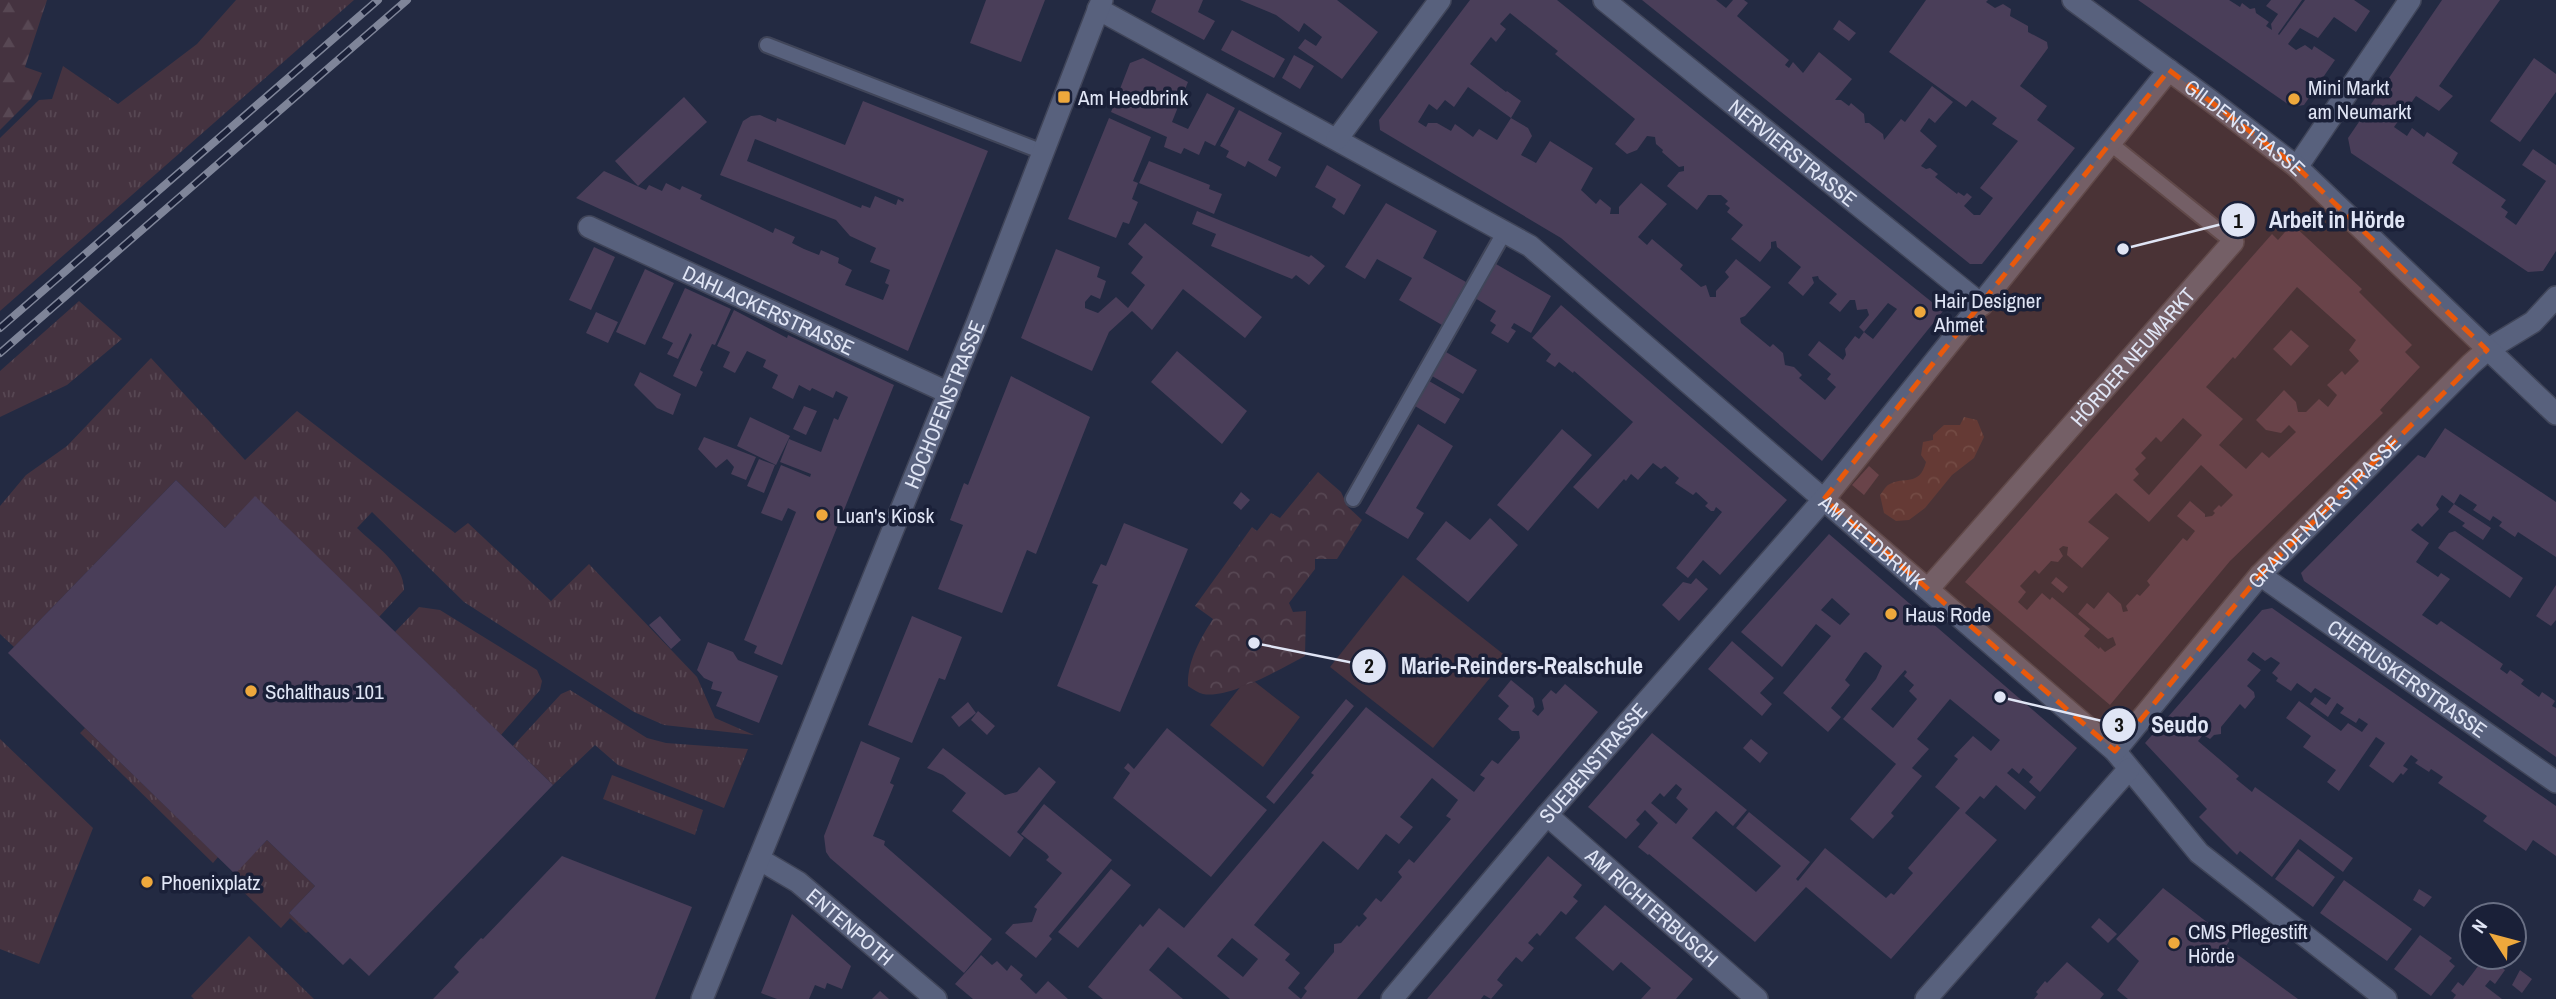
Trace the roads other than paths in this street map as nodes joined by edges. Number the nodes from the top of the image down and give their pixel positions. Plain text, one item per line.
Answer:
1 (1440, 0) edge
2 (1604, 0) edge
3 (2073, 0) edge
4 (2410, 0) edge
5 (1100, 5) edge
6 (768, 45) dead end
7 (2169, 70) junction
8 (1338, 139) junction
9 (2111, 144) junction
10 (1043, 152) junction
11 (2297, 167) junction
12 (589, 227) dead end
13 (1505, 231) junction
14 (2233, 242) joint
15 (2556, 296) edge
16 (1982, 305) junction
17 (2487, 350) junction
18 (948, 393) junction
19 (2556, 414) edge
20 (1353, 499) dead end
21 (1824, 499) junction
22 (2260, 575) junction
23 (1929, 589) junction
24 (2115, 751) junction
25 (2129, 769) junction
26 (2556, 782) edge
27 (1547, 814) junction
28 (759, 859) junction
29 (1746, 996) edge
30 (702, 999) edge
31 (936, 999) edge
32 (1392, 999) edge
33 (1926, 999) edge
34 (2386, 999) edge

1 - 8 street
2 - 16 street, NERVIERSTRASSE
3 - 7 street, GILDENSTRASSE
4 - 11 street
5 - 8 street, AM HEEDBRINK
5 - 10 street, HOCHOFENSTRASSE
6 - 10 lane
7 - 9 street
7 - 11 street, GILDENSTRASSE
8 - 13 street, AM HEEDBRINK
9 - 14 lane, HÖRDER NEUMARKT
9 - 16 street
10 - 18 street, HOCHOFENSTRASSE
11 - 17 street, GILDENSTRASSE
12 - 18 street, DAHLACKERSTRASSE
13 - 20 lane
13 - 21 street, AM HEEDBRINK
14 - 23 street, HÖRDER NEUMARKT
15 - 17 street, GRAUDENZER STRASSE
16 - 21 street
17 - 19 street, GILDENSTRASSE
17 - 22 street, GRAUDENZER STRASSE
18 - 28 street, HOCHOFENSTRASSE
21 - 23 street, AM HEEDBRINK
21 - 27 street, SUEBENSTRASSE
22 - 24 street, GRAUDENZER STRASSE
22 - 26 street, CHERUSKERSTRASSE
23 - 24 street, AM HEEDBRINK
24 - 25 street, AM HEEDBRINK
25 - 33 street
25 - 34 street, AM HEEDBRINK
27 - 29 street, AM RICHTERBUSCH
27 - 32 street, SUEBENSTRASSE
28 - 30 street, HOCHOFENSTRASSE
28 - 31 street, ENTENPOTH

